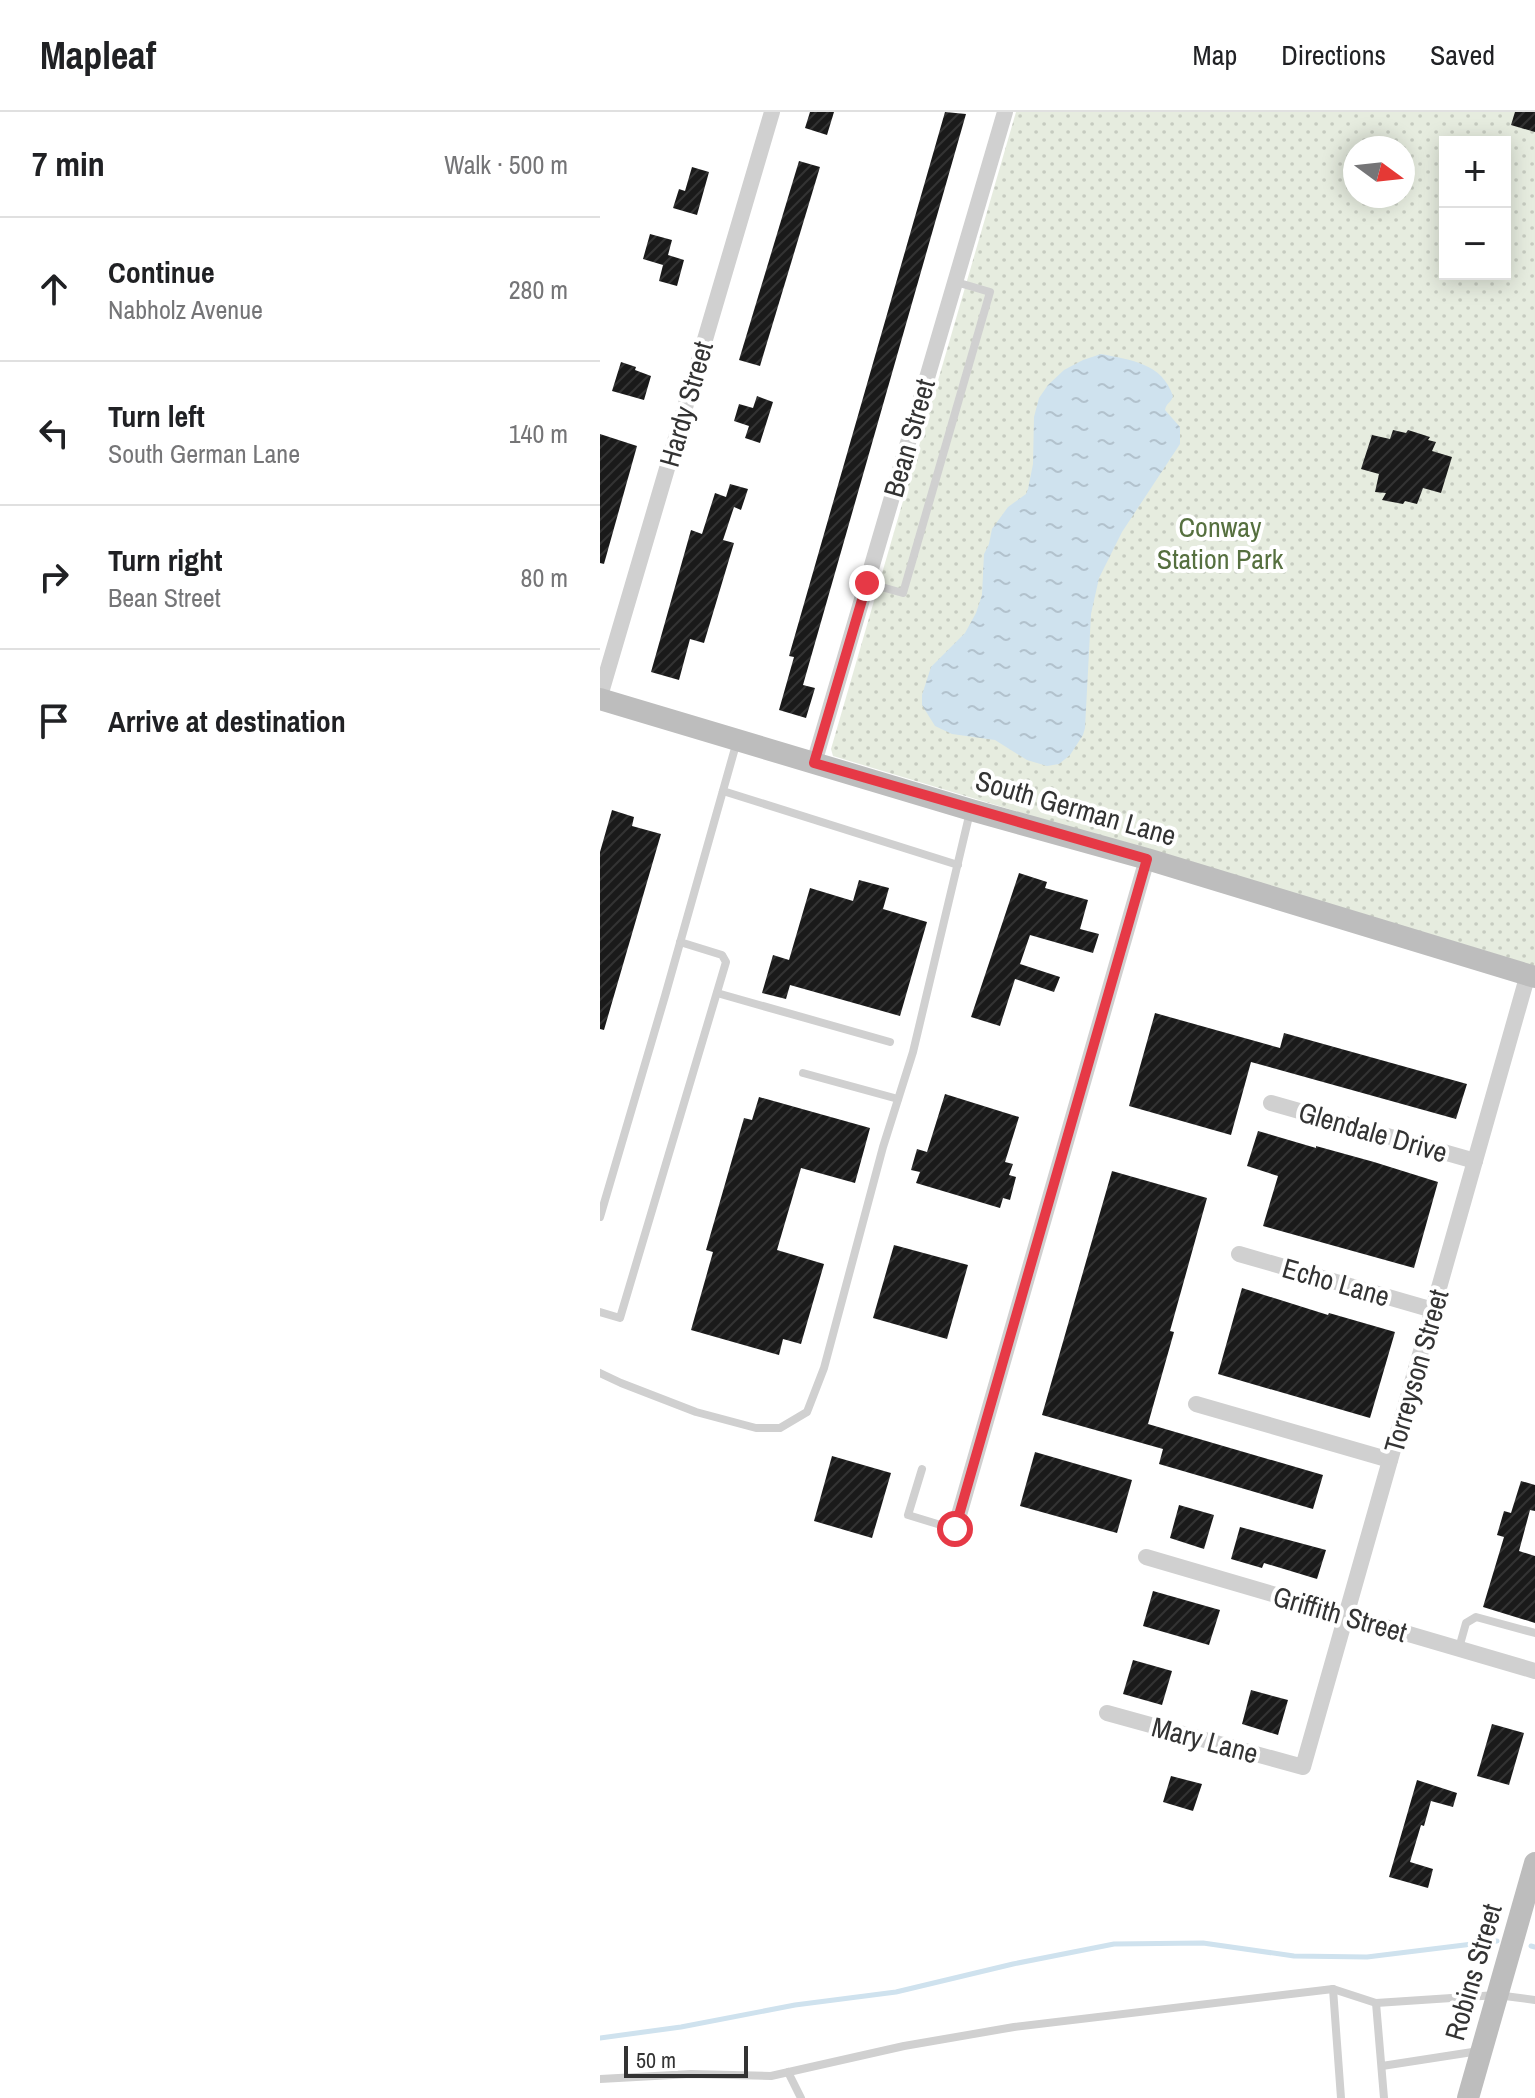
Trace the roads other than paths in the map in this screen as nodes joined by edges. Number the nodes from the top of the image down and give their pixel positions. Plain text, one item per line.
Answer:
1 (772, 112) edge
2 (1005, 112) edge
3 (955, 282) junction
4 (867, 583) junction
5 (600, 697) edge
6 (737, 740) junction
7 (814, 763) junction
8 (723, 791) junction
9 (971, 810) junction
10 (1147, 859) junction
11 (958, 865) junction
12 (680, 942) junction
13 (1531, 976) edge
14 (717, 993) junction
15 (890, 1042) dead end
16 (803, 1073) dead end
17 (898, 1099) junction
18 (1271, 1103) dead end
19 (1475, 1161) junction
20 (600, 1217) edge
21 (1239, 1254) dead end
22 (1433, 1310) junction
23 (600, 1312) edge
24 (600, 1373) edge
25 (1196, 1404) dead end
26 (1390, 1460) junction
27 (922, 1469) dead end
28 (955, 1529) joint
29 (1146, 1557) dead end
30 (1346, 1616) junction
31 (1535, 1633) edge
32 (1459, 1649) junction
33 (1535, 1671) edge
34 (1107, 1713) dead end
35 (1303, 1767) joint
36 (1535, 1863) edge
37 (1333, 1989) junction
38 (1497, 1995) junction
39 (1535, 2000) edge
40 (1376, 2003) junction
41 (1481, 2051) junction
42 (1382, 2066) junction
43 (788, 2072) junction
44 (600, 2079) edge
45 (801, 2098) edge
46 (1341, 2098) edge
47 (1384, 2098) edge
48 (1468, 2098) edge

1 - 5 street, Hardy Street
2 - 3 street, Bean Street
3 - 4 street, Bean Street
3 - 4 lane
4 - 7 street, Bean Street
5 - 6 street, South German Lane
6 - 7 street, South German Lane
6 - 8 lane
7 - 9 street, South German Lane
8 - 11 lane
8 - 12 lane
9 - 10 street, South German Lane
9 - 11 lane
10 - 13 street, South German Lane
10 - 28 street
11 - 17 lane
12 - 14 lane
12 - 20 lane
13 - 19 street, Torreyson Street
14 - 15 lane
14 - 23 lane
16 - 17 lane
17 - 24 lane
18 - 19 street, Glendale Drive
19 - 22 street, Torreyson Street
21 - 22 street, Echo Lane
22 - 26 street, Torreyson Street
25 - 26 street
26 - 30 street, Torreyson Street
27 - 28 lane
29 - 30 street, Griffith Street
30 - 32 street, Griffith Street
30 - 35 street, Torreyson Street
31 - 32 lane
32 - 33 street, Griffith Street
34 - 35 street, Mary Lane
36 - 38 street, Robins Street
37 - 40 lane
37 - 43 lane
37 - 46 lane
38 - 39 lane
38 - 40 lane
38 - 41 street, Robins Street
40 - 42 lane
41 - 42 lane
41 - 48 street, Robins Street
42 - 47 lane
43 - 44 lane
43 - 45 lane

